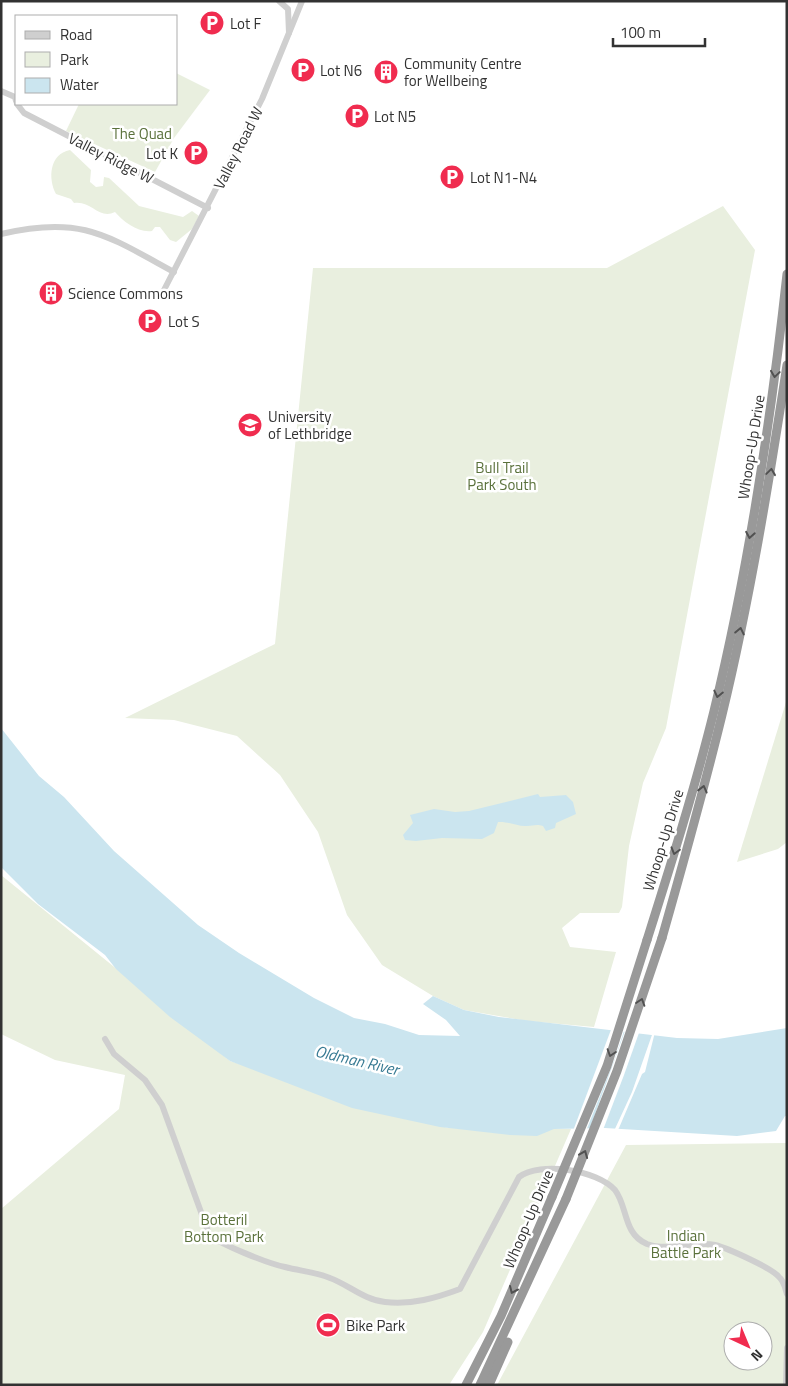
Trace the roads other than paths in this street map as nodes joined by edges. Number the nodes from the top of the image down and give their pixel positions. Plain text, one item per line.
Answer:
1 (278, 1) edge
2 (302, 1) edge
3 (288, 38) junction
4 (1, 91) edge
5 (15, 98) edge
6 (18, 105) edge
7 (208, 208) junction
8 (1, 234) edge
9 (174, 272) junction
10 (787, 274) edge
11 (164, 290) dead end
12 (787, 365) edge
13 (104, 1039) dead end
14 (566, 1199) junction
15 (787, 1294) edge
16 (787, 1348) edge
17 (467, 1383) edge
18 (480, 1385) edge
19 (489, 1385) edge
20 (786, 1385) edge

1 - 3 street
2 - 3 street, Valley Road W
3 - 7 street, Valley Road W
4 - 5 street, Valley Ridge W
6 - 7 street, Valley Ridge W
7 - 9 street, Valley Road W
8 - 9 street
9 - 11 street, Valley Road W
10 -> 17 highway, Whoop-Up Drive, bridge
14 -> 12 highway, Whoop-Up Drive, bridge
13 - 15 street
14 - 18 highway, Whoop-Up Drive
14 - 19 highway
16 - 20 street

